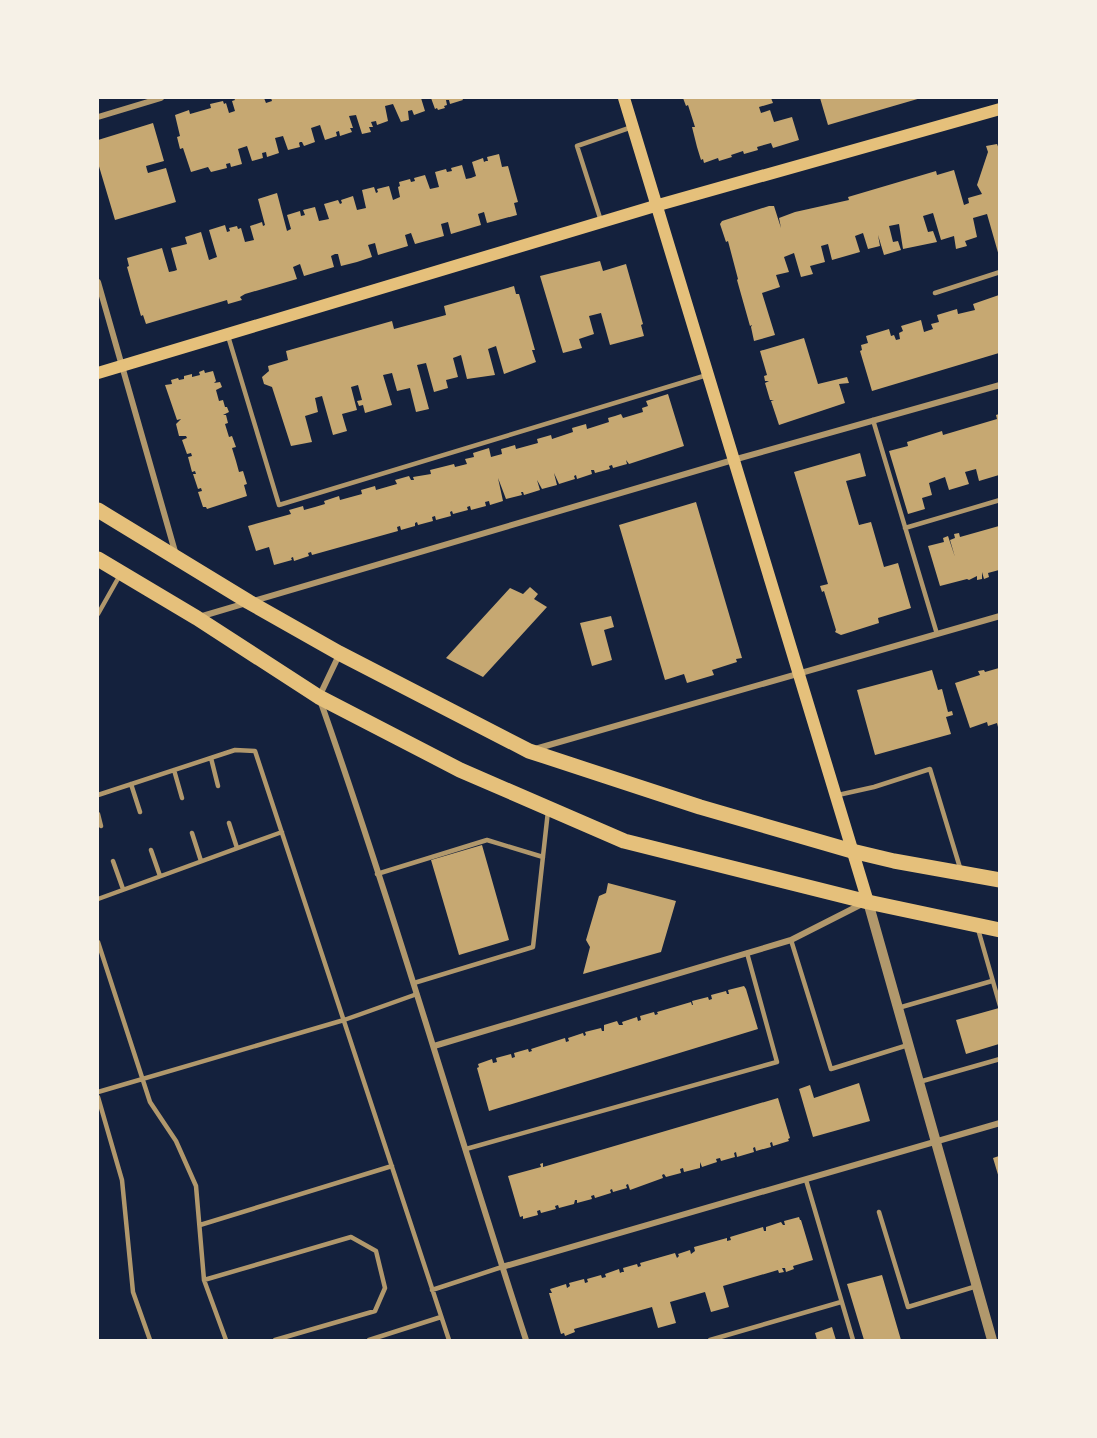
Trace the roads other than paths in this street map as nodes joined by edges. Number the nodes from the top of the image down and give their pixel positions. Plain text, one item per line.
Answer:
1 (161, 98) edge
2 (624, 98) edge
3 (999, 110) edge
4 (98, 117) edge
5 (632, 127) junction
6 (655, 206) junction
7 (601, 222) junction
8 (999, 272) edge
9 (98, 282) edge
10 (935, 293) dead end
11 (100, 298) edge
12 (227, 334) junction
13 (122, 365) junction
14 (98, 373) edge
15 (707, 375) junction
16 (999, 385) edge
17 (873, 420) junction
18 (733, 460) junction
19 (999, 500) edge
20 (98, 510) edge
21 (905, 528) junction
22 (177, 558) junction
23 (98, 559) edge
24 (121, 573) junction
25 (249, 602) junction
26 (98, 614) edge
27 (999, 616) edge
28 (197, 618) junction
29 (937, 634) junction
30 (339, 653) junction
31 (799, 675) junction
32 (319, 697) junction
33 (529, 751) junction
34 (211, 758) junction
35 (174, 770) junction
36 (131, 784) junction
37 (218, 786) dead end
38 (98, 795) edge
39 (836, 795) junction
40 (182, 798) dead end
41 (548, 808) junction
42 (140, 812) dead end
43 (98, 814) edge
44 (229, 823) dead end
45 (101, 826) dead end
46 (282, 832) junction
47 (192, 833) dead end
48 (237, 848) junction
49 (151, 850) dead end
50 (852, 851) junction
51 (543, 856) junction
52 (113, 861) dead end
53 (201, 861) junction
54 (962, 872) junction
55 (377, 874) junction
56 (160, 876) junction
57 (999, 880) edge
58 (123, 889) junction
59 (98, 899) edge
60 (868, 902) junction
61 (977, 927) junction
62 (999, 930) edge
63 (791, 940) junction
64 (98, 942) edge
65 (747, 953) junction
66 (992, 981) junction
67 (414, 983) junction
68 (417, 994) junction
69 (999, 1006) edge
70 (898, 1008) junction
71 (344, 1020) junction
72 (908, 1045) junction
73 (434, 1046) junction
74 (999, 1059) edge
75 (142, 1078) junction
76 (919, 1082) junction
77 (98, 1092) edge
78 (98, 1097) edge
79 (100, 1117) edge
80 (999, 1124) edge
81 (936, 1143) junction
82 (466, 1149) junction
83 (392, 1166) junction
84 (806, 1180) junction
85 (879, 1212) dead end
86 (200, 1225) junction
87 (502, 1267) junction
88 (204, 1280) junction
89 (976, 1286) junction
90 (432, 1290) junction
91 (841, 1302) junction
92 (441, 1317) junction
93 (150, 1341) edge
94 (226, 1341) edge
95 (275, 1341) edge
96 (369, 1341) edge
97 (449, 1341) edge
98 (526, 1341) edge
99 (710, 1341) edge
100 (853, 1341) edge
101 (992, 1341) edge

1 - 4 street
2 - 5 main road
3 - 6 main road
5 - 6 main road
5 - 7 lane
6 - 7 main road
6 - 15 main road
7 - 12 main road
8 - 10 lane
9 - 11 street
11 - 13 street
12 - 13 main road
12 - 15 lane
13 - 14 main road
13 - 22 street
15 - 18 main road
16 - 17 street
17 - 18 street
17 - 21 lane
18 - 25 street
18 - 31 main road
19 - 21 lane
20 - 22 main road
21 - 29 lane
22 - 25 main road
23 - 24 main road
24 - 26 lane
24 - 28 main road
25 - 28 street
25 - 30 main road
27 - 29 street
28 - 32 main road
29 - 31 street
30 - 32 street
30 - 33 main road
31 - 33 street
31 - 39 main road
32 - 41 main road
32 - 55 street
33 - 50 main road
34 - 35 lane
34 - 37 lane
34 - 46 lane
35 - 36 lane
35 - 40 lane
36 - 38 lane
36 - 42 lane
39 - 50 main road
39 - 54 lane
41 - 51 lane
41 - 60 main road
43 - 45 lane
44 - 48 lane
46 - 48 lane
46 - 71 lane
47 - 53 lane
48 - 53 lane
49 - 56 lane
50 - 54 main road
50 - 60 main road
51 - 55 lane
51 - 67 lane
52 - 58 lane
53 - 56 lane
54 - 57 main road
55 - 67 street
56 - 58 lane
58 - 59 lane
60 - 61 main road
60 - 63 street
60 - 70 street
61 - 62 main road
61 - 66 lane
63 - 65 street
63 - 72 lane
64 - 75 lane
65 - 73 street
65 - 82 lane
66 - 69 lane
66 - 70 lane
67 - 68 street
68 - 71 lane
68 - 73 street
70 - 72 street
71 - 75 lane
71 - 83 lane
72 - 76 street
73 - 82 street
74 - 76 lane
75 - 77 lane
75 - 86 lane
76 - 81 street
78 - 79 lane
79 - 93 lane
80 - 81 street
81 - 84 street
81 - 89 street
82 - 87 street
83 - 86 lane
83 - 90 lane
84 - 87 street
84 - 91 lane
85 - 89 lane
86 - 88 lane
87 - 90 lane
87 - 98 street
88 - 94 lane
88 - 95 lane
89 - 101 street
90 - 92 lane
91 - 99 lane
91 - 100 lane
92 - 96 lane
92 - 97 lane

